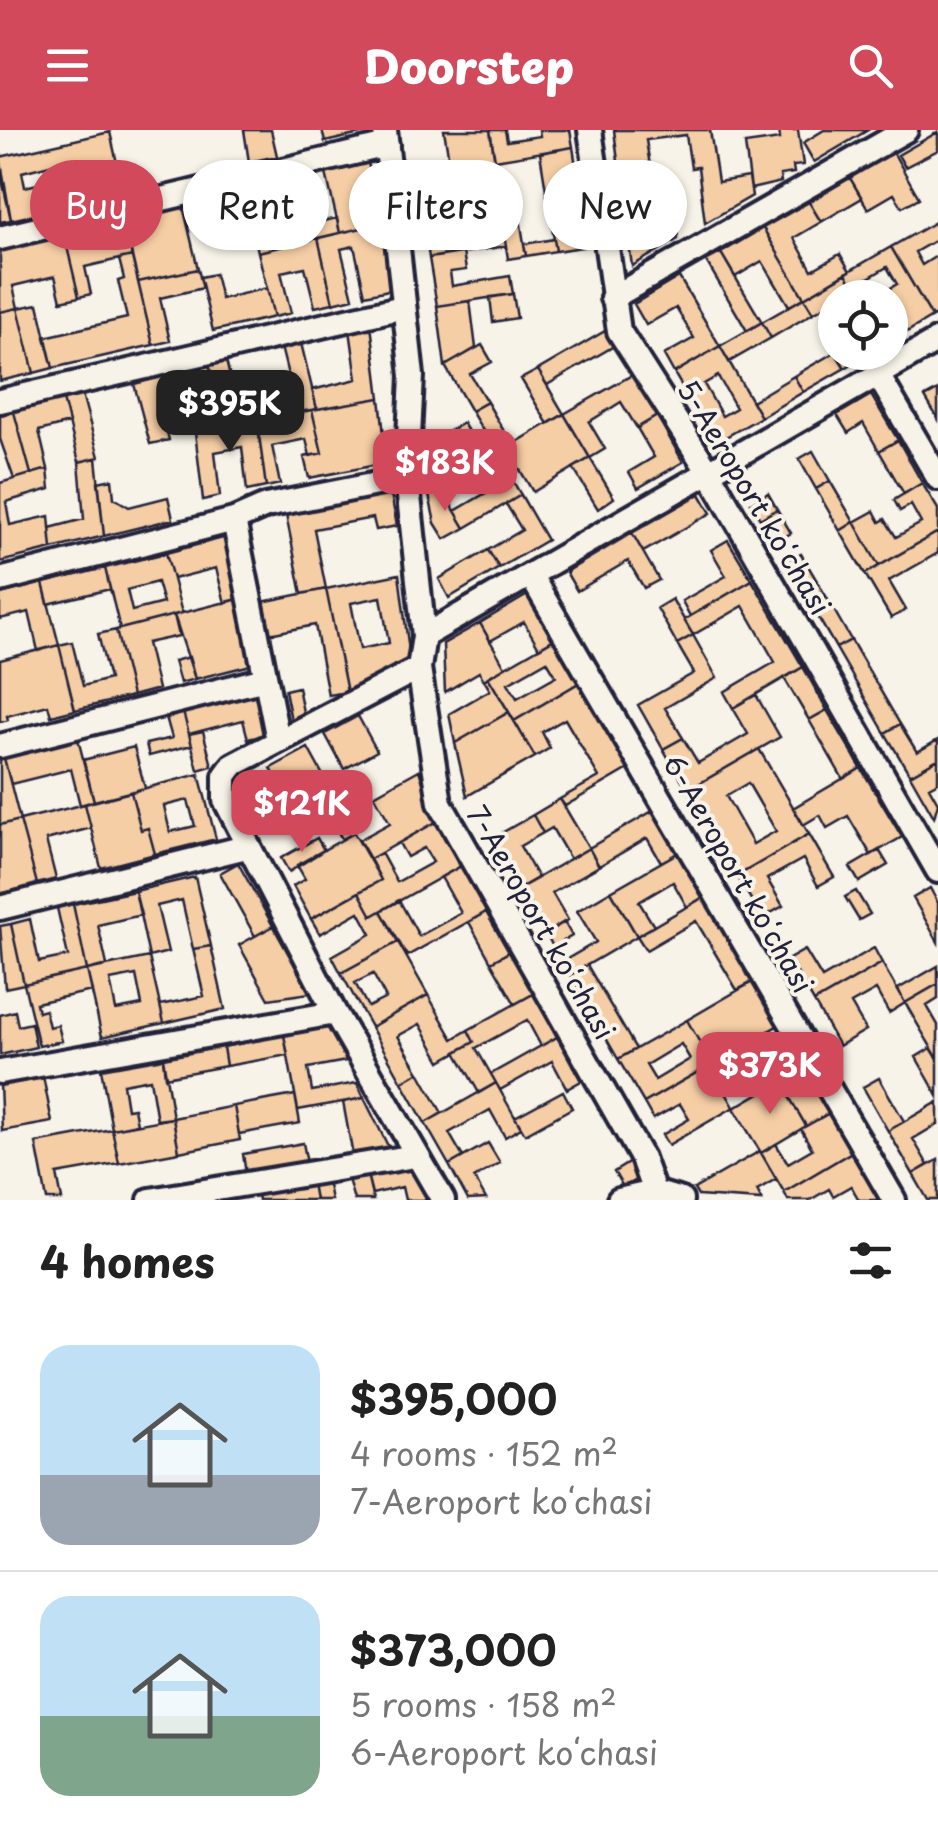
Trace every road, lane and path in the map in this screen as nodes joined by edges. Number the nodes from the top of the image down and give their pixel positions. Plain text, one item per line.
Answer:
1 (590, 130) edge
2 (906, 130) edge
3 (386, 137) edge
4 (0, 238) edge
5 (612, 298) junction
6 (403, 307) junction
7 (938, 340) edge
8 (878, 375) junction
9 (0, 401) edge
10 (710, 474) junction
11 (407, 478) junction
12 (938, 478) edge
13 (234, 520) junction
14 (531, 576) junction
15 (0, 580) edge
16 (424, 636) junction
17 (419, 668) junction
18 (265, 678) junction
19 (278, 740) junction
20 (0, 746) edge
21 (246, 847) junction
22 (938, 871) edge
23 (0, 908) edge
24 (335, 1013) junction
25 (0, 1072) edge
26 (415, 1156) junction
27 (654, 1192) junction
28 (150, 1200) edge
29 (444, 1200) edge
30 (619, 1200) edge
31 (682, 1200) edge
32 (894, 1200) edge

1 - 5 street, 5-Aeroport koʻchasi
2 - 5 street
3 - 4 street
3 - 6 street, 7-Aeroport koʻchasi
5 - 10 street, 5-Aeroport koʻchasi
6 - 9 street
6 - 11 street, 7-Aeroport koʻchasi
7 - 8 street
8 - 10 street
8 - 12 street
10 - 14 street
10 - 22 street, 5-Aeroport koʻchasi
11 - 13 street
11 - 16 street, 7-Aeroport koʻchasi
13 - 15 street
13 - 18 street
14 - 16 street
14 - 32 street, 6-Aeroport koʻchasi
16 - 17 street, 7-Aeroport koʻchasi
17 - 19 street
17 - 27 street, 7-Aeroport koʻchasi
18 - 19 street
18 - 20 street
19 - 21 street
21 - 23 street
21 - 24 street
24 - 25 street
24 - 26 street
26 - 28 street
26 - 29 street
27 - 30 street
27 - 31 street

